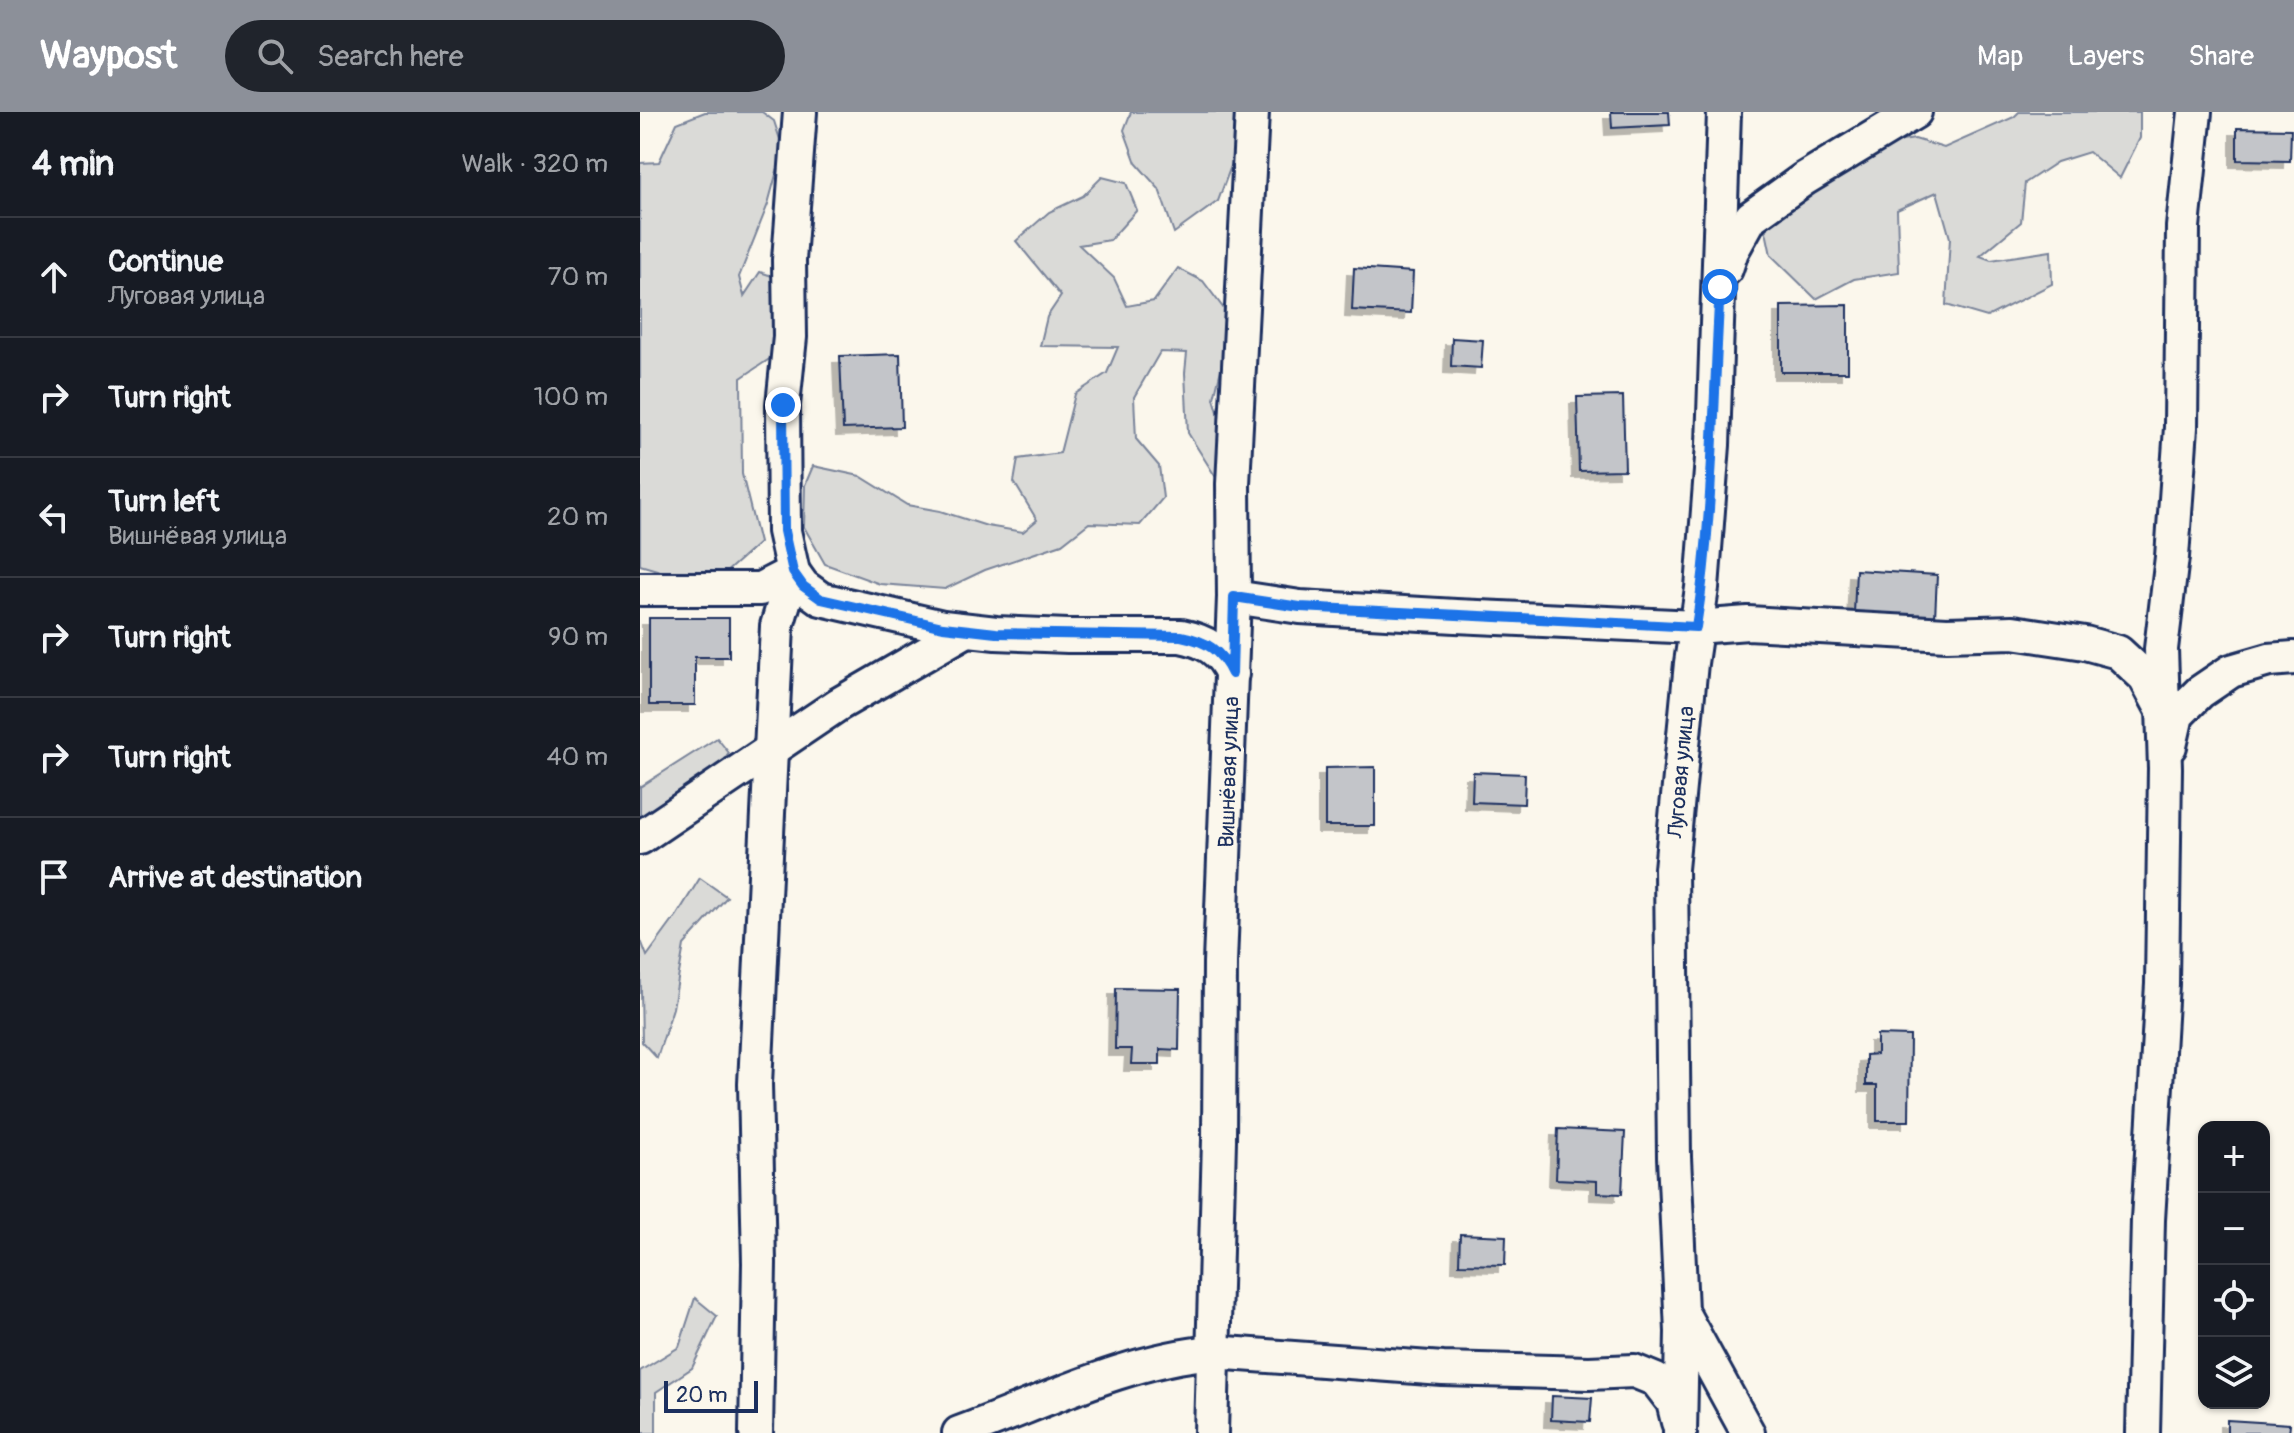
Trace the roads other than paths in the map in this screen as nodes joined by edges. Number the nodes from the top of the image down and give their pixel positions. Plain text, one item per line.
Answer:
1 (800, 112) edge
2 (1252, 112) edge
3 (1724, 112) edge
4 (1915, 112) edge
5 (2195, 112) edge
6 (1720, 287) junction
7 (793, 572) junction
8 (640, 589) edge
9 (1234, 597) junction
10 (1696, 627) junction
11 (967, 630) junction
12 (2294, 658) edge
13 (1232, 674) junction
14 (2163, 710) junction
15 (773, 750) junction
16 (2165, 768) junction
17 (640, 838) edge
18 (1681, 1310) junction
19 (1213, 1352) junction
20 (1680, 1431) edge
21 (756, 1433) edge
22 (959, 1433) edge
23 (1211, 1433) edge
24 (1748, 1433) edge
25 (2143, 1433) edge

1 - 7 street
2 - 9 street, Вишнёвая улица
3 - 6 street, Луговая улица
4 - 6 street
5 - 14 street
6 - 10 street, Луговая улица
7 - 8 street
7 - 11 street
7 - 15 street
9 - 10 street
9 - 13 street, Вишнёвая улица
10 - 14 street
10 - 18 street, Луговая улица
11 - 13 street
11 - 15 street
12 - 16 street
13 - 19 street, Вишнёвая улица
14 - 16 street
15 - 17 street
15 - 21 street
16 - 25 street
18 - 20 street, Луговая улица
18 - 24 street
19 - 20 street
19 - 22 street
19 - 23 street, Вишнёвая улица

